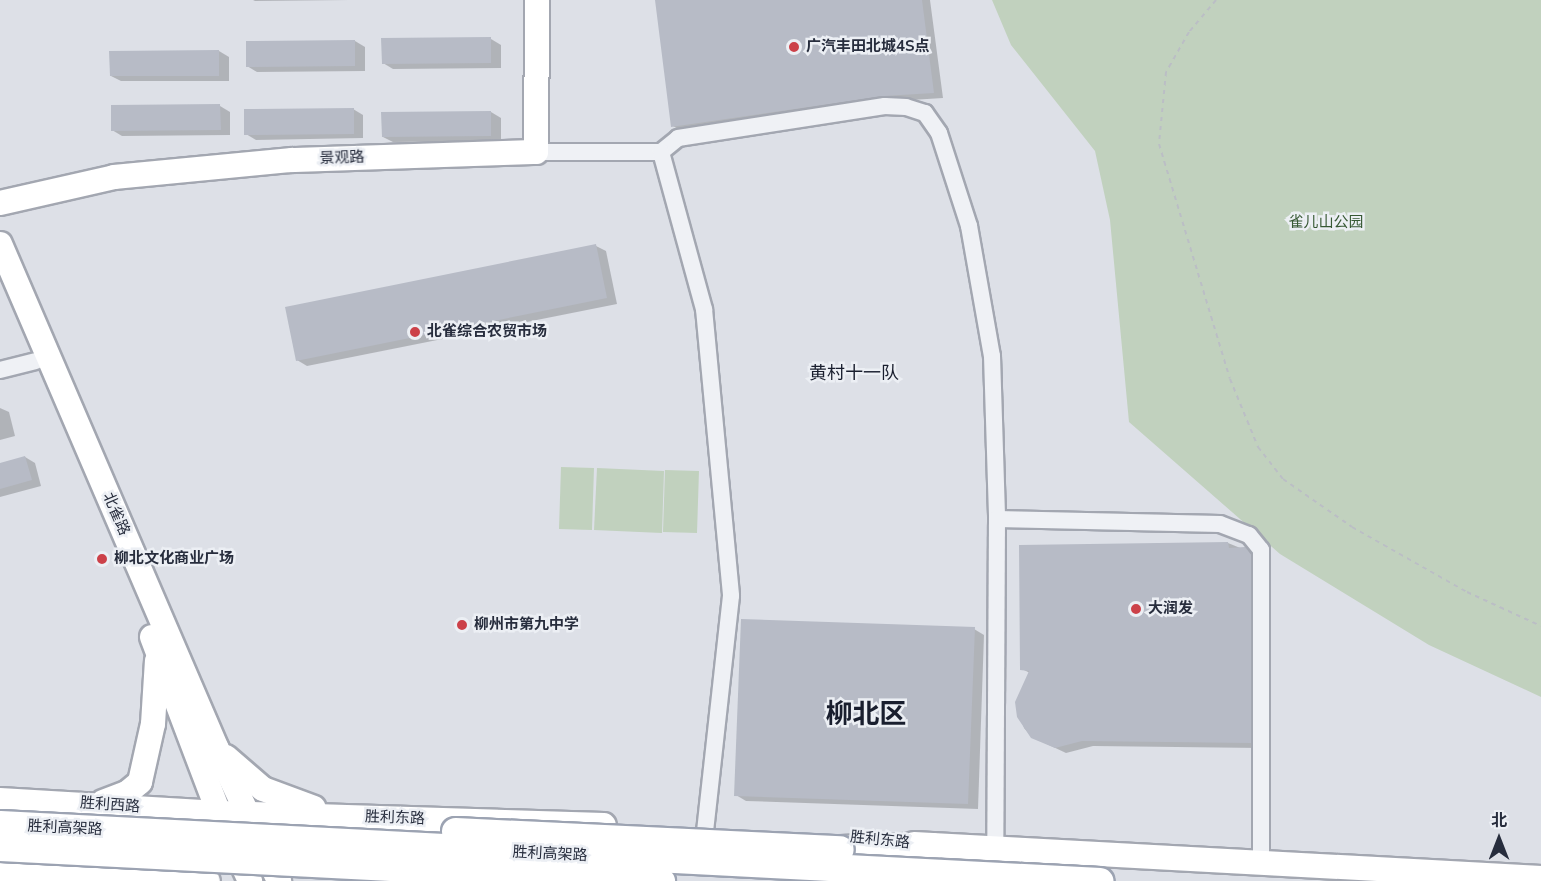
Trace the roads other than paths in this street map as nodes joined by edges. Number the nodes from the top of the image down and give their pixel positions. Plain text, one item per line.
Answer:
1 (537, 0) edge
2 (536, 152) junction
3 (661, 152) junction
4 (0, 203) edge
5 (0, 244) edge
6 (0, 282) edge
7 (35, 361) junction
8 (0, 370) edge
9 (998, 519) junction
10 (158, 649) junction
11 (217, 749) junction
12 (0, 800) edge
13 (99, 804) junction
14 (249, 814) junction
15 (351, 816) junction
16 (0, 824) edge
17 (705, 831) junction
18 (932, 846) junction
19 (0, 847) edge
20 (211, 847) edge
21 (995, 849) junction
22 (1261, 863) junction
23 (0, 869) edge
24 (114, 878) edge
25 (1541, 878) edge
26 (250, 881) edge
27 (279, 881) edge
28 (341, 881) edge
29 (661, 881) edge
30 (1100, 881) edge

1 - 2 main road
2 - 3 street
2 - 4 main road, 景观路
3 - 9 street
3 - 17 street
5 - 11 main road, 北雀路
6 - 7 main road, 北雀路
7 - 8 street
7 - 10 main road, 北雀路
9 - 21 street
9 - 22 street
10 - 13 main road
10 - 20 main road, 北雀路
11 - 14 main road, 北雀路
11 - 15 main road
12 - 13 main road, 胜利西路
13 - 20 main road, 胜利西路
14 - 15 main road, 胜利东路
14 - 20 main road, 胜利东路
14 - 27 main road, 北雀路
15 - 17 main road, 胜利东路
16 - 20 main road, 胜利高架路, bridge
17 - 18 main road, 胜利东路
18 - 20 main road, bridge
18 - 21 main road, 胜利东路
19 - 20 main road, 胜利高架路, bridge
20 - 24 main road
20 - 26 main road, 北雀路
20 - 28 main road, bridge
20 - 29 main road, 胜利高架路, bridge
20 - 30 main road, 胜利高架路, bridge
21 - 22 main road, 胜利东路
22 - 25 main road, 胜利东路
23 - 24 main road

